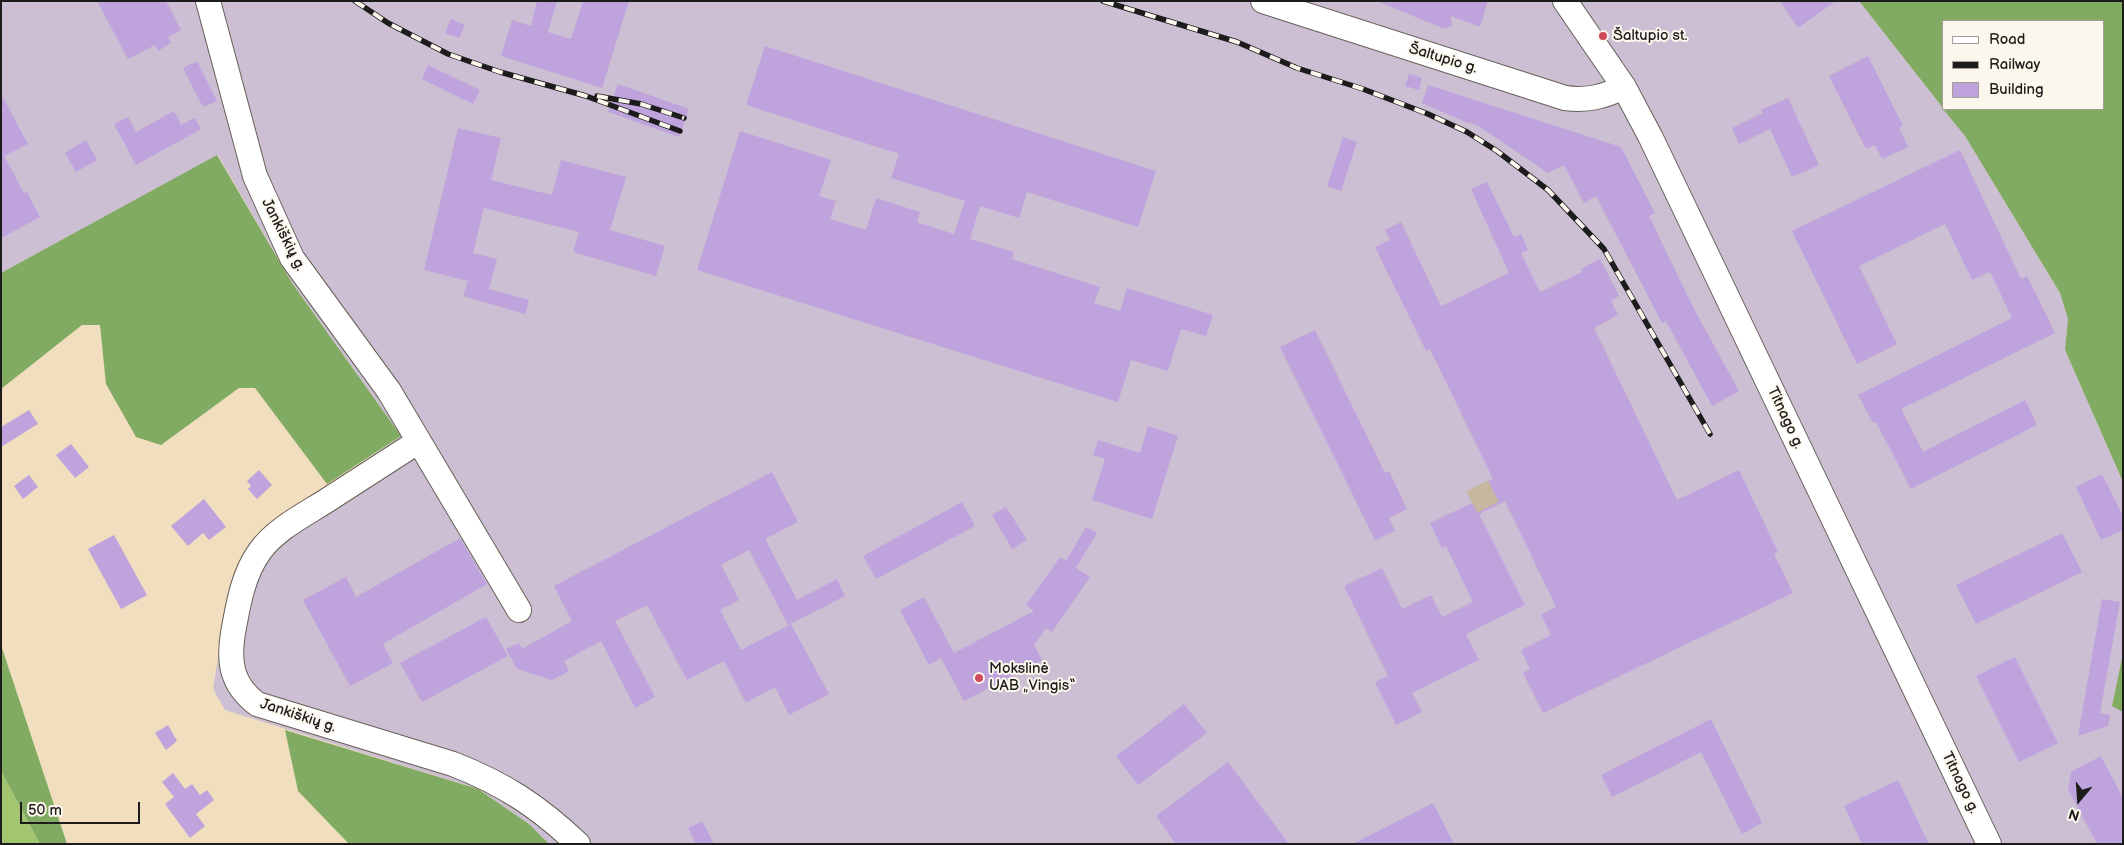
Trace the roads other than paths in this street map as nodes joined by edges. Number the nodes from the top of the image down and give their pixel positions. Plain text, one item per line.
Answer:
1 (208, 1) edge
2 (1263, 1) edge
3 (1564, 1) edge
4 (1624, 87) junction
5 (419, 441) junction
6 (519, 610) dead end
7 (578, 844) edge
8 (1989, 844) edge

1 - 5 street, Jankiškių g.
2 - 4 street, Šaltupio g.
3 - 4 street, Titnago g.
4 - 8 street, Titnago g.
5 - 6 street, Jankiškių g.
5 - 7 street, Jankiškių g.

